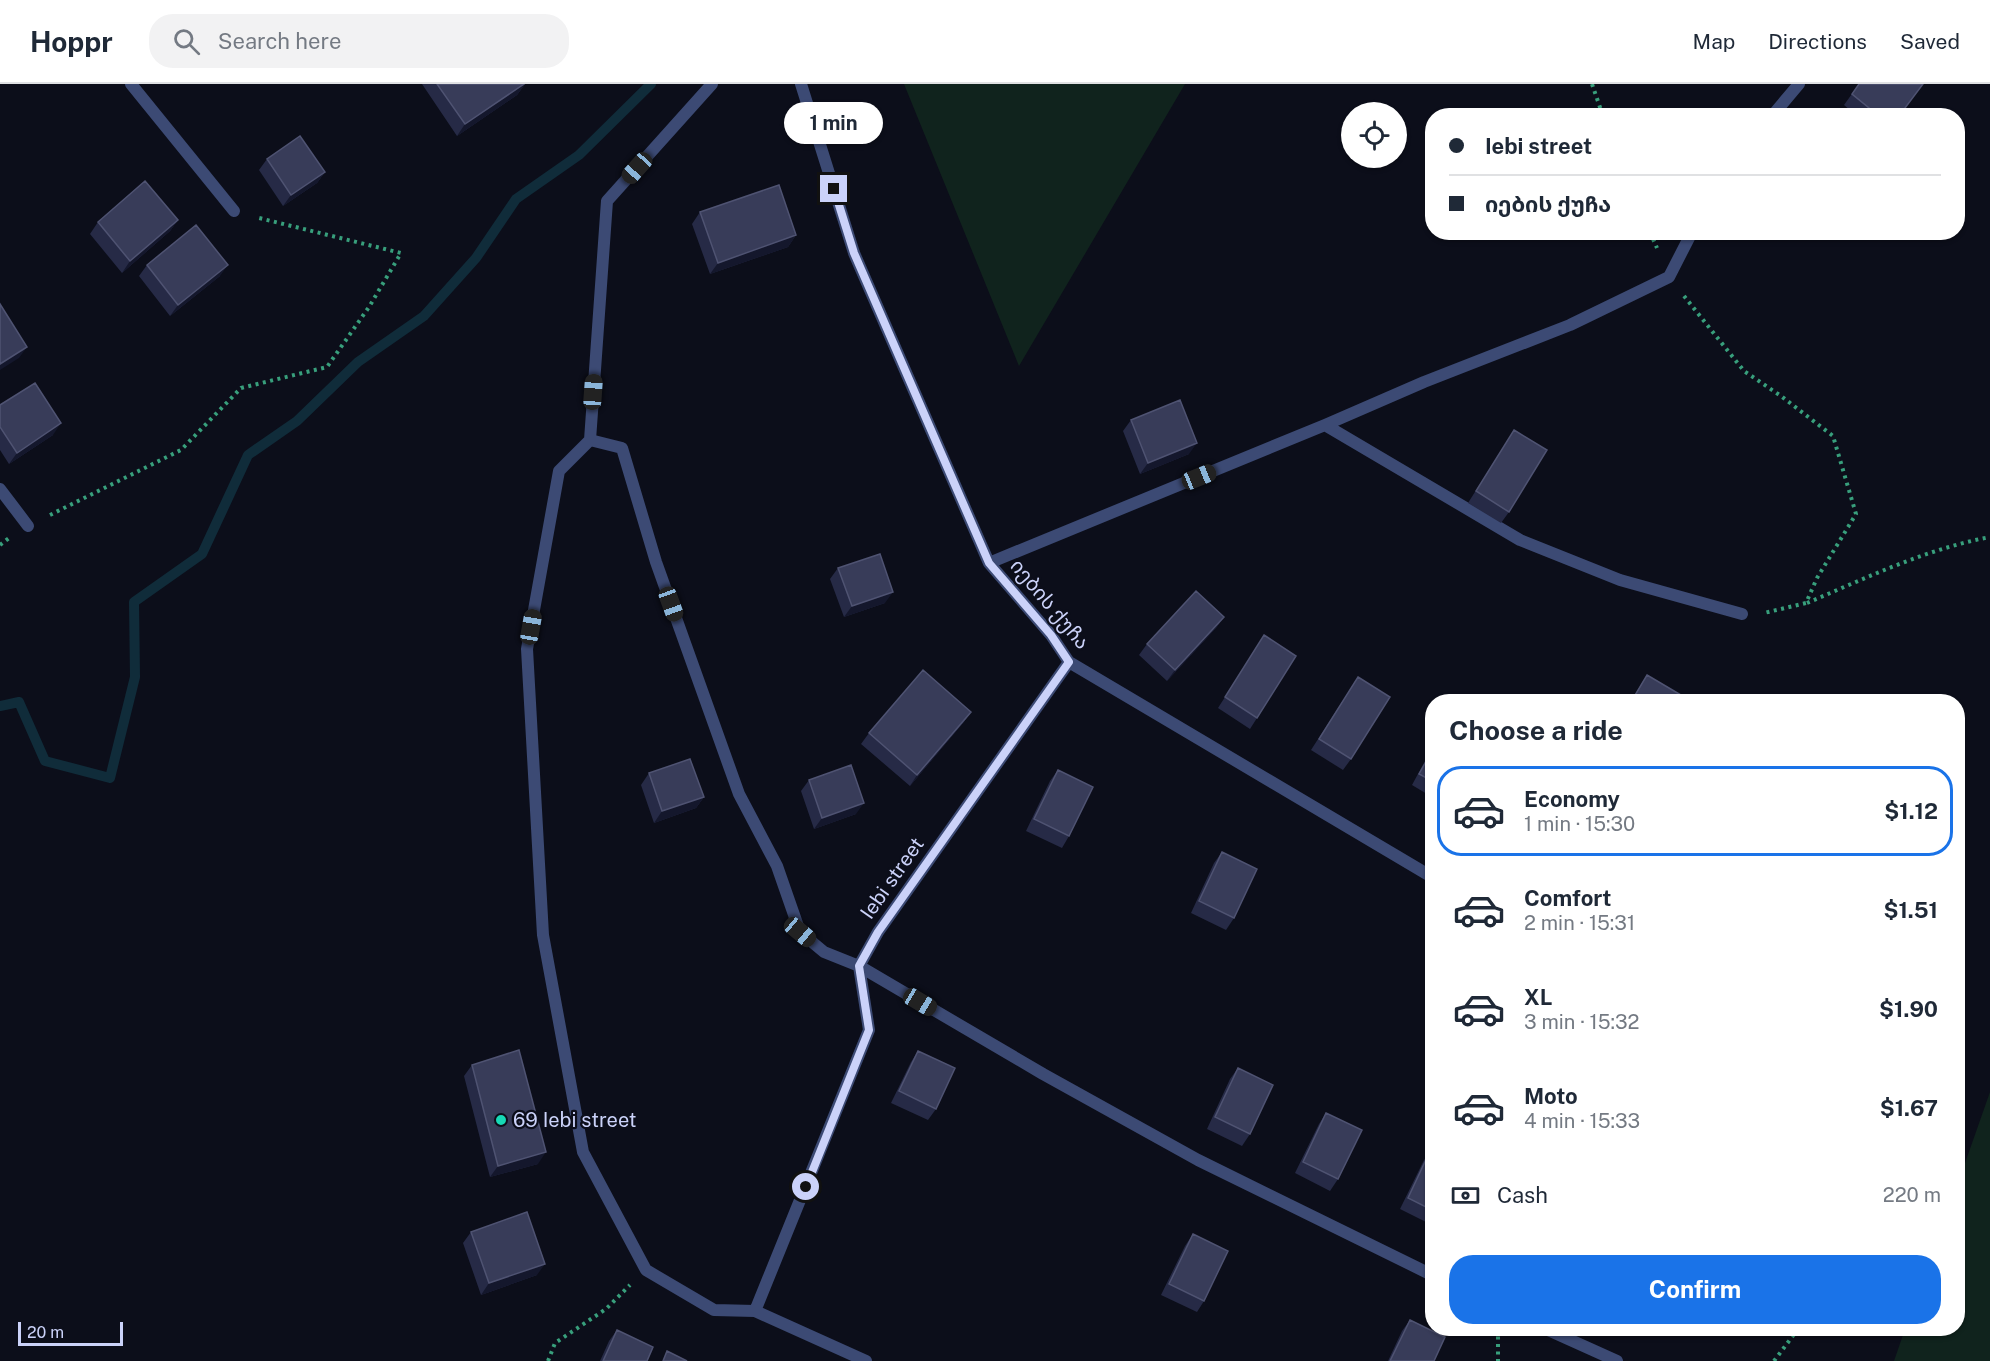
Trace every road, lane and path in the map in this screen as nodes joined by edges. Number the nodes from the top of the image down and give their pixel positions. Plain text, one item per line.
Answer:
1 (131, 84) edge
2 (712, 84) edge
3 (801, 84) edge
4 (1592, 84) edge
5 (1799, 84) edge
6 (1600, 108) edge
7 (1779, 108) edge
8 (234, 211) joint
9 (1653, 240) edge
10 (1688, 240) edge
11 (1669, 277) junction
12 (1325, 425) junction
13 (590, 440) junction
14 (0, 489) edge
15 (28, 526) junction
16 (1990, 537) edge
17 (0, 544) edge
18 (989, 563) junction
19 (1806, 603) junction
20 (1742, 614) joint
21 (1069, 662) junction
22 (1425, 873) edge
23 (859, 966) junction
24 (646, 1270) junction
25 (1425, 1272) edge
26 (755, 1311) junction
27 (1498, 1336) edge
28 (1562, 1336) edge
29 (1793, 1336) edge
30 (548, 1361) edge
31 (866, 1361) edge
32 (1498, 1361) edge
33 (1617, 1361) edge
34 (1774, 1361) edge

1 - 8 street
2 - 13 street
3 - 18 street, იების ქუჩა
4 - 6 path
5 - 7 street
8 - 15 path
9 - 11 path
10 - 11 street
11 - 12 street
11 - 19 path
12 - 18 street
12 - 20 street
13 - 23 street
13 - 24 street
14 - 15 street
15 - 17 path
16 - 19 path
18 - 21 street, იების ქუჩა
19 - 20 path
21 - 22 street, იების ქუჩა
21 - 23 street, Iebi street
23 - 25 street
23 - 26 street
24 - 26 street
24 - 30 path
26 - 31 street
27 - 32 path
28 - 33 street
29 - 34 path

